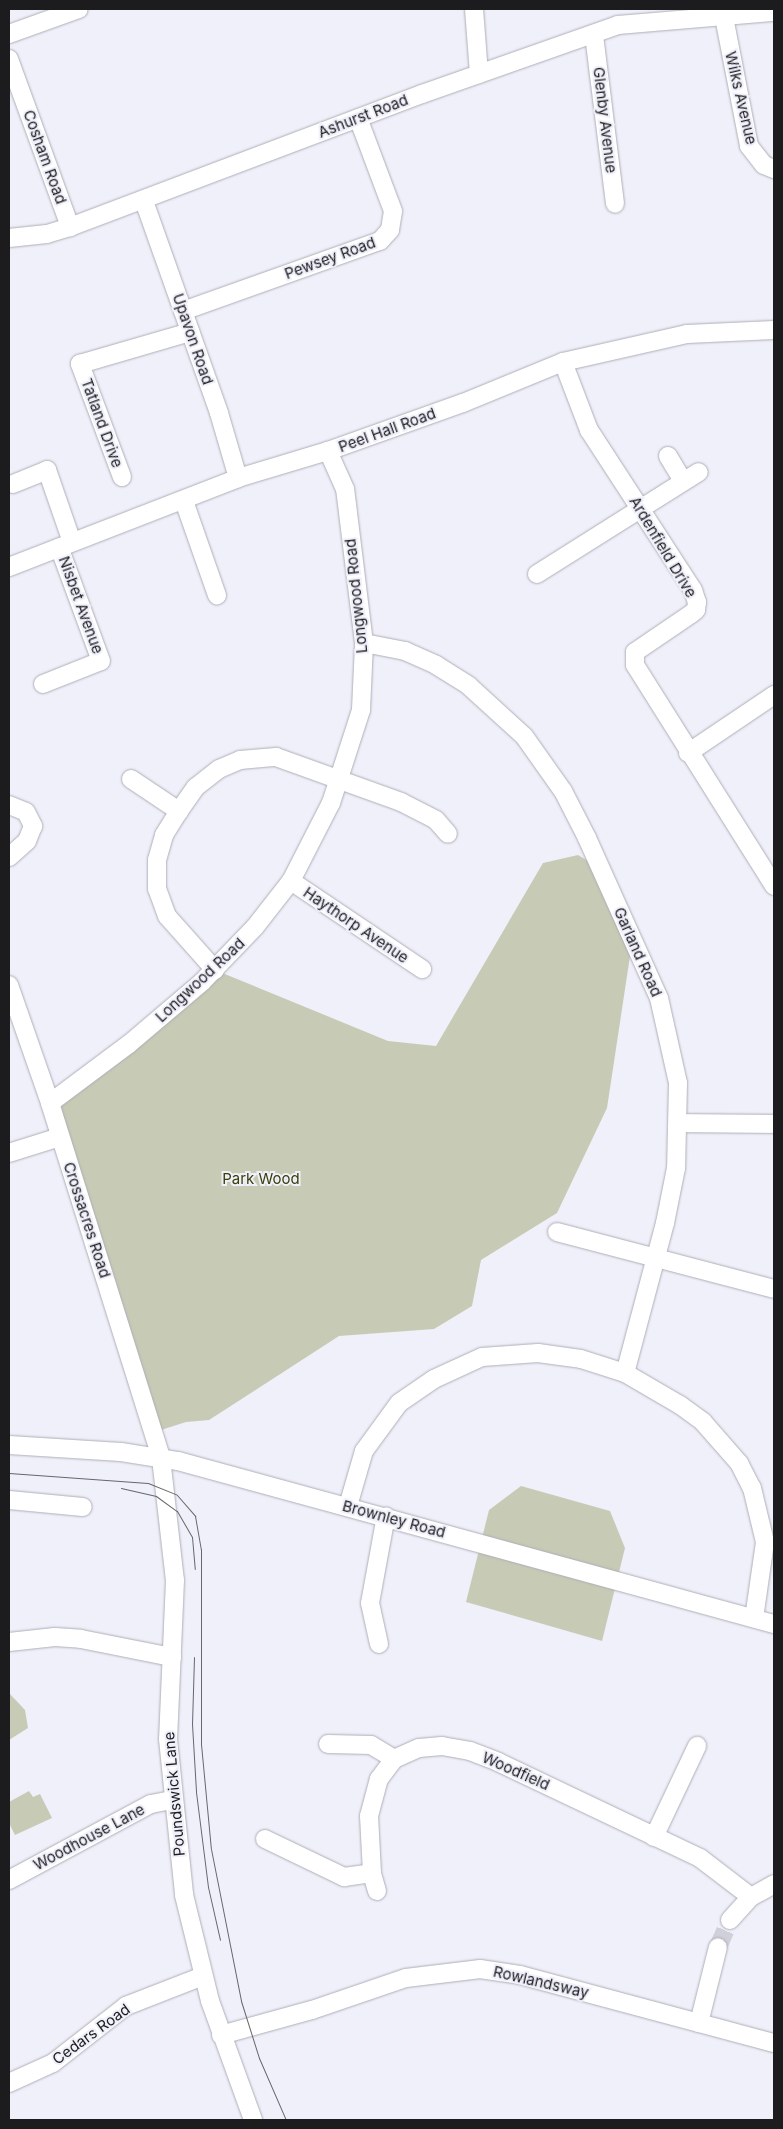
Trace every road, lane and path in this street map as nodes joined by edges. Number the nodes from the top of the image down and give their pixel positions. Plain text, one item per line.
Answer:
1 (79, 9) edge
2 (474, 9) edge
3 (774, 12) edge
4 (724, 17) junction
5 (9, 34) edge
6 (594, 35) junction
7 (9, 59) edge
8 (479, 74) junction
9 (358, 118) junction
10 (774, 170) edge
11 (144, 202) junction
12 (615, 204) dead end
13 (70, 227) junction
14 (9, 238) edge
15 (184, 311) junction
16 (774, 330) edge
17 (190, 332) junction
18 (563, 362) junction
19 (328, 451) junction
20 (668, 456) dead end
21 (699, 472) dead end
22 (122, 476) dead end
23 (238, 478) junction
24 (683, 481) junction
25 (13, 484) dead end
26 (184, 501) junction
27 (641, 508) junction
28 (66, 544) junction
29 (9, 567) edge
30 (537, 574) dead end
31 (217, 595) dead end
32 (364, 643) junction
33 (43, 684) dead end
34 (774, 695) edge
35 (688, 753) junction
36 (131, 779) dead end
37 (340, 780) junction
38 (9, 804) edge
39 (179, 811) junction
40 (448, 834) dead end
41 (9, 858) edge
42 (291, 881) junction
43 (774, 886) edge
44 (422, 969) dead end
45 (215, 970) junction
46 (9, 985) edge
47 (50, 1103) junction
48 (679, 1123) junction
49 (774, 1124) edge
50 (60, 1137) junction
51 (9, 1153) edge
52 (557, 1232) dead end
53 (657, 1257) junction
54 (774, 1289) edge
55 (625, 1374) junction
56 (9, 1445) edge
57 (161, 1458) junction
58 (9, 1500) edge
59 (348, 1506) junction
60 (83, 1507) dead end
61 (386, 1516) junction
62 (754, 1618) junction
63 (774, 1624) edge
64 (9, 1642) edge
65 (378, 1644) dead end
66 (172, 1658) junction
67 (328, 1744) dead end
68 (696, 1746) dead end
69 (394, 1759) junction
70 (172, 1800) junction
71 (654, 1837) junction
72 (265, 1839) dead end
73 (372, 1873) junction
74 (9, 1880) edge
75 (774, 1884) edge
76 (377, 1891) dead end
77 (751, 1897) junction
78 (730, 1920) tunnel mouth
79 (718, 1947) tunnel mouth
80 (202, 1976) junction
81 (699, 2023) junction
82 (221, 2035) junction
83 (774, 2043) edge
84 (9, 2083) edge
85 (249, 2119) edge

1 - 5 street
2 - 8 street
3 - 4 street, Ashurst Road
4 - 6 street, Ashurst Road
4 - 10 street, Wilks Avenue
6 - 8 street, Ashurst Road
6 - 12 street, Glenby Avenue
7 - 13 street, Cosham Road
8 - 9 street, Ashurst Road
9 - 11 street, Ashurst Road
9 - 15 street, Pewsey Road
11 - 13 street, Ashurst Road
11 - 15 street, Upavon Road
13 - 14 street, Ashurst Road
15 - 17 street, Upavon Road
16 - 18 street, Peel Hall Road
17 - 22 street, Tatland Drive
17 - 23 street, Upavon Road
18 - 19 street, Peel Hall Road
18 - 27 street, Ardenfield Drive
19 - 23 street, Peel Hall Road
19 - 32 street, Longwood Road
20 - 24 street
21 - 24 street
23 - 26 street, Peel Hall Road
24 - 27 street
25 - 28 street
26 - 28 street, Peel Hall Road
26 - 31 street
27 - 30 street
27 - 35 street, Ardenfield Drive
28 - 29 street, Peel Hall Road
28 - 33 street, Nisbet Avenue
32 - 37 street, Longwood Road
32 - 48 street, Garland Road
34 - 35 street
35 - 43 street, Ardenfield Drive
36 - 39 street
37 - 39 street
37 - 40 street
37 - 42 street, Longwood Road
38 - 41 street
39 - 45 street
42 - 44 street, Haythorp Avenue
42 - 45 street, Longwood Road
45 - 47 street, Longwood Road
46 - 47 street, Crossacres Road
47 - 50 street, Crossacres Road
48 - 49 street
48 - 53 street, Garland Road
50 - 51 street
50 - 57 street, Crossacres Road
52 - 53 street
53 - 54 street
53 - 55 street, Garland Road
55 - 59 street
55 - 62 street
56 - 57 street, Brownley Road
57 - 59 street, Brownley Road
57 - 66 street, Poundswick Lane
58 - 60 street
59 - 61 street, Brownley Road
61 - 62 street, Brownley Road
61 - 65 street
62 - 63 street, Brownley Road
64 - 66 street
66 - 70 street, Poundswick Lane
67 - 69 street
68 - 71 street
69 - 71 street, Woodfield
69 - 73 street, Woodfield
70 - 74 street, Woodhouse Lane
70 - 80 street, Poundswick Lane
71 - 77 street, Woodfield
72 - 73 street
73 - 76 street, Woodfield
75 - 77 street
77 - 78 street
79 - 81 street
80 - 82 street, Poundswick Lane
80 - 84 street, Cedars Road
81 - 82 street, Rowlandsway
81 - 83 street, Rowlandsway
82 - 85 street, Poundswick Lane

